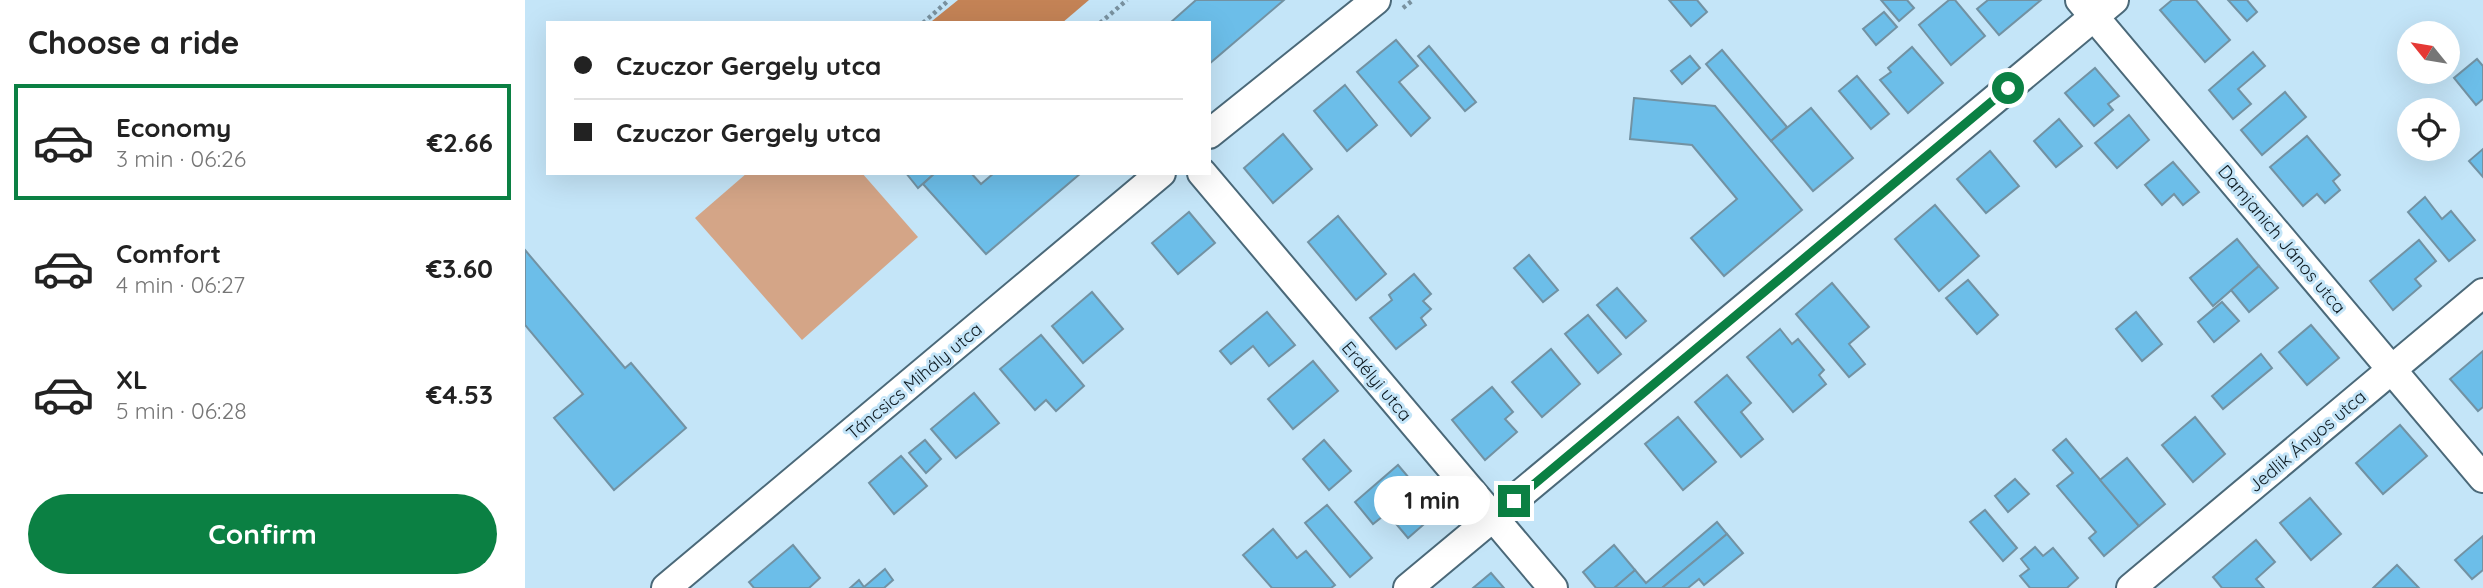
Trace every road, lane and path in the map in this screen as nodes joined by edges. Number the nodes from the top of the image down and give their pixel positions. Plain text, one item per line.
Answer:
1 (949, 0) edge
2 (1127, 0) edge
3 (1376, 0) edge
4 (2096, 5) edge
5 (925, 21) edge
6 (1102, 21) edge
7 (1211, 132) edge
8 (1159, 175) edge
9 (1204, 175) edge
10 (2483, 293) edge
11 (2392, 369) junction
12 (2483, 478) edge
13 (1493, 519) junction
14 (679, 584) edge
15 (1408, 588) edge
16 (1553, 588) edge
17 (2131, 588) edge

1 - 5 path
2 - 6 path
3 - 7 street
4 - 11 street, Damjanich János utca
4 - 13 street
8 - 14 street, Táncsics Mihály utca
9 - 13 street, Erdélyi utca
10 - 11 street, Jedlik Ányos utca
11 - 12 street, Damjanich János utca
11 - 17 street, Jedlik Ányos utca
13 - 15 street
13 - 16 street, Erdélyi utca

